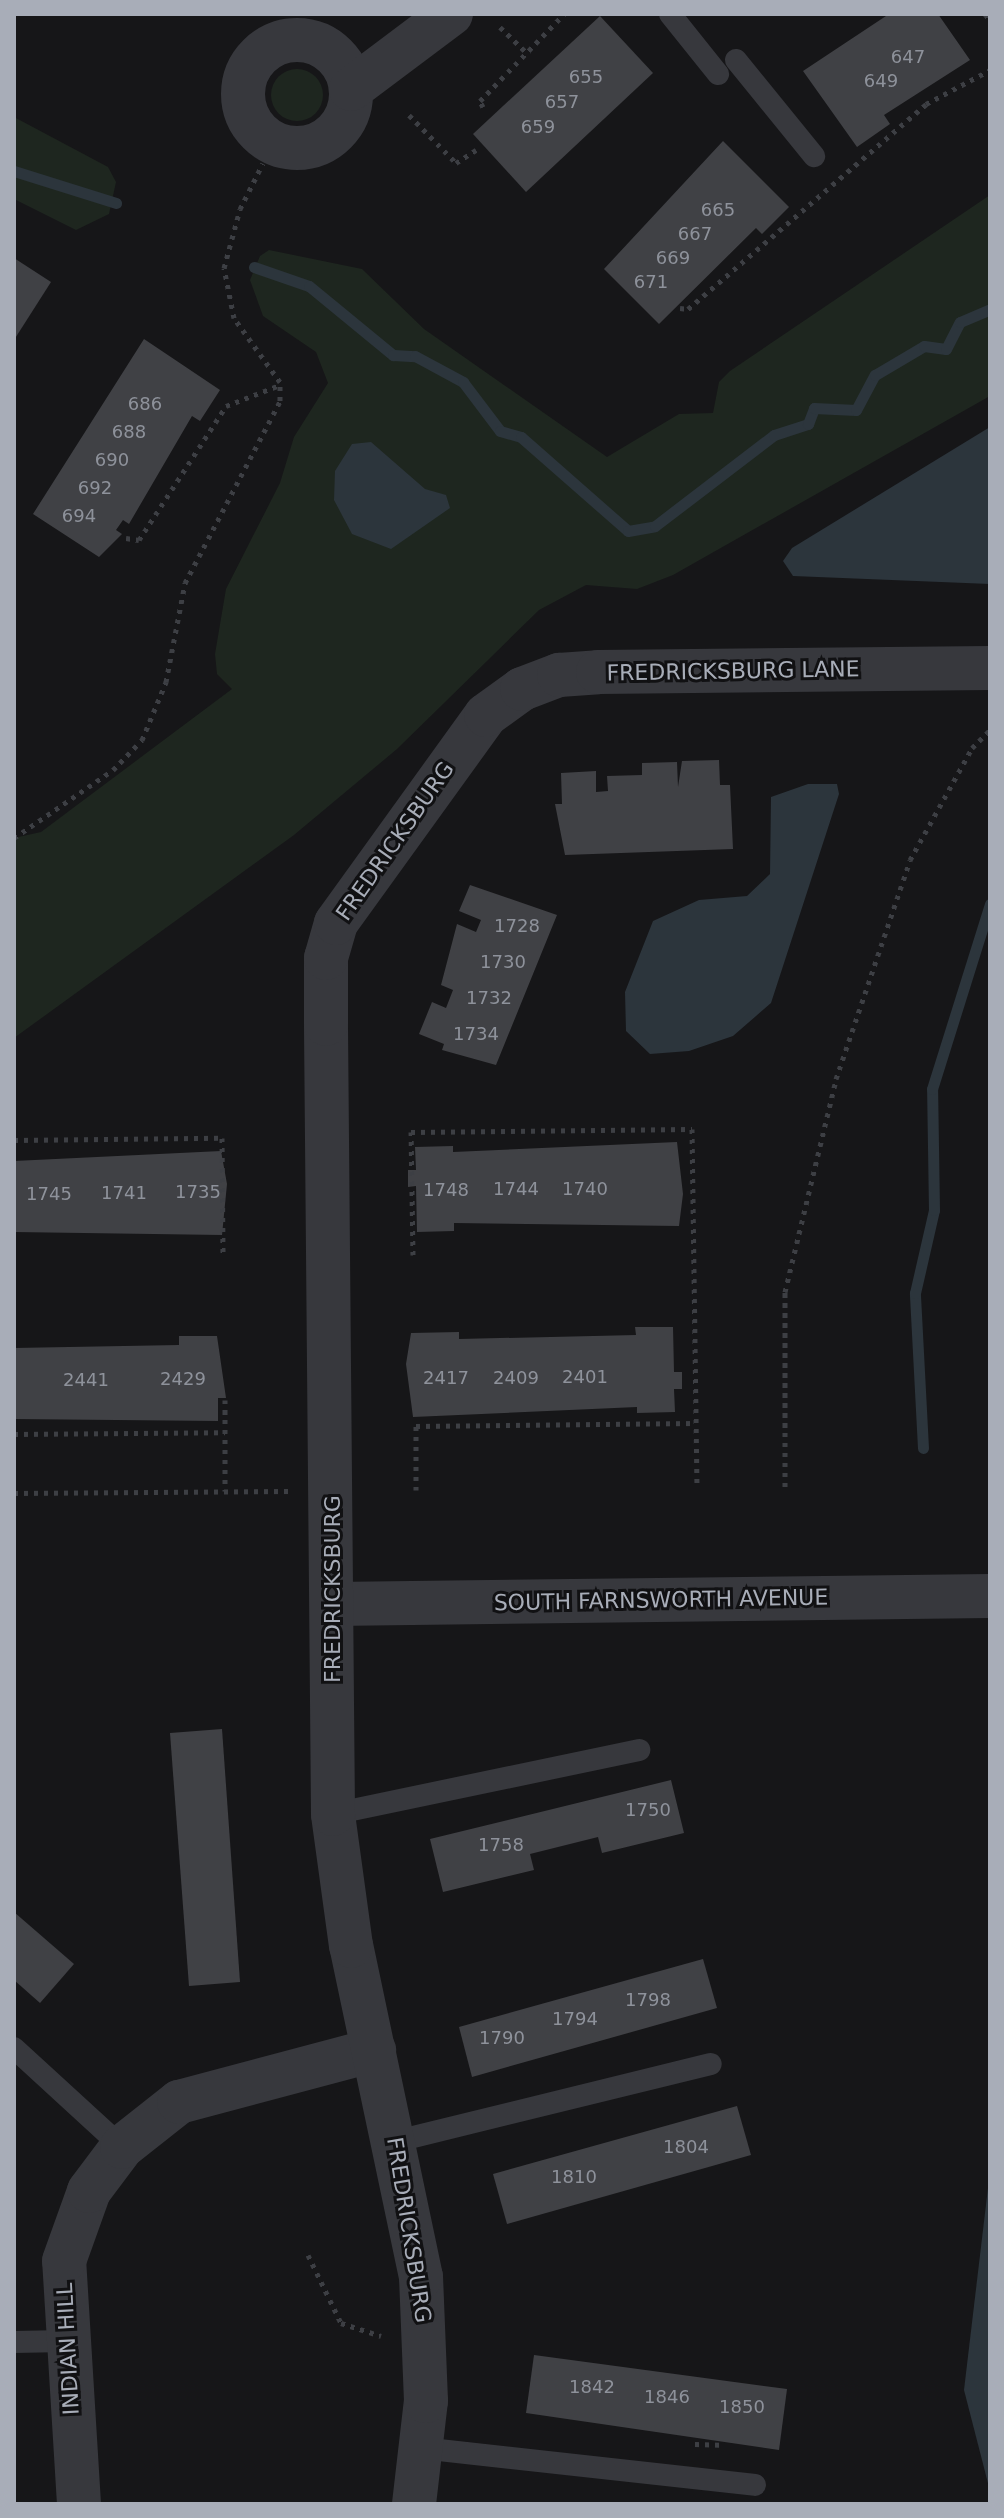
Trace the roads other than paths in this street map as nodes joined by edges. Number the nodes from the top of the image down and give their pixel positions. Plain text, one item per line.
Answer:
1 (451, 14) edge
2 (670, 14) edge
3 (736, 60) dead end
4 (718, 74) dead end
5 (351, 89) dead end
6 (814, 156) dead end
7 (990, 668) edge
8 (486, 715) joint
9 (990, 1596) edge
10 (333, 1604) junction
11 (639, 1750) dead end
12 (333, 1814) junction
13 (14, 2048) edge
14 (374, 2050) junction
15 (711, 2064) dead end
16 (397, 2141) junction
17 (122, 2147) junction
18 (66, 2341) junction
19 (14, 2342) edge
20 (421, 2448) junction
21 (755, 2485) dead end
22 (79, 2504) edge
23 (414, 2504) edge

1 - 5 street
2 - 4 lane
3 - 6 lane
7 - 8 street, FREDRICKSBURG LANE
8 - 10 street, FREDRICKSBURG
9 - 10 street, SOUTH FARNSWORTH AVENUE
10 - 12 street, FREDRICKSBURG
11 - 12 lane
12 - 14 street, FREDRICKSBURG
13 - 17 lane
14 - 16 street, FREDRICKSBURG
14 - 17 street, INDIAN HILL
15 - 16 lane
16 - 20 street, FREDRICKSBURG
17 - 18 street, INDIAN HILL
18 - 19 lane
18 - 22 street, INDIAN HILL
20 - 21 lane
20 - 23 street, FREDRICKSBURG

